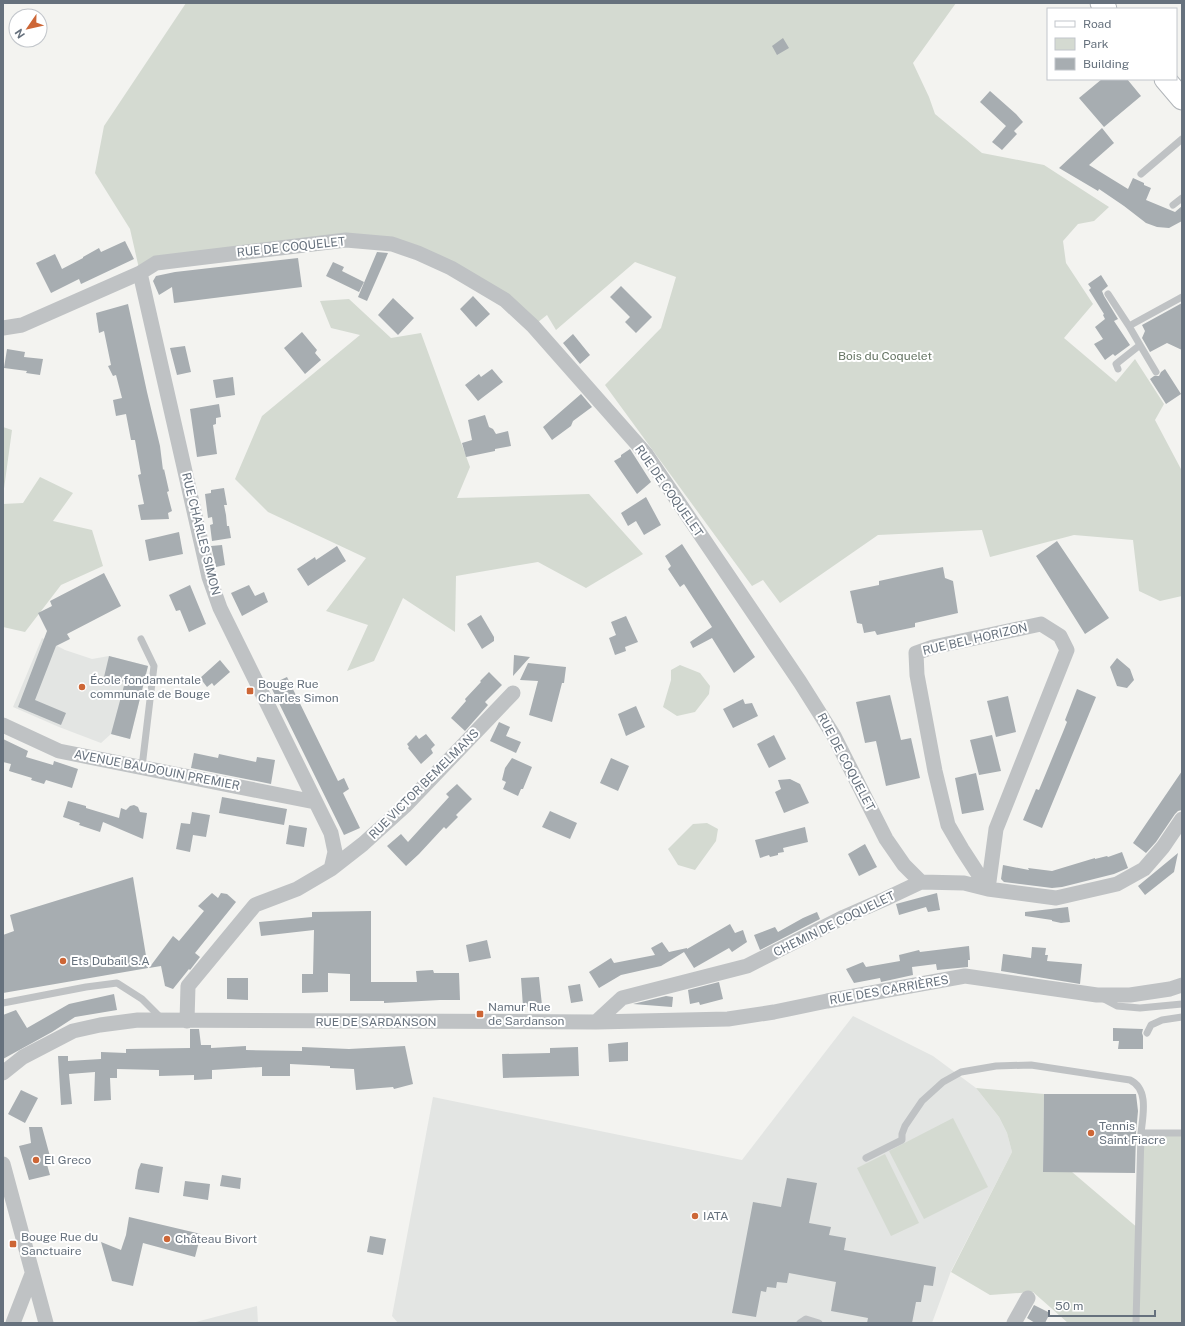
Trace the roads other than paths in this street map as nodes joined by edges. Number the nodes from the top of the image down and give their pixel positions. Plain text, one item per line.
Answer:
1 (1166, 80) edge
2 (1182, 99) edge
3 (1182, 139) edge
4 (1141, 174) dead end
5 (1182, 198) edge
6 (1173, 205) dead end
7 (140, 273) junction
8 (1108, 294) dead end
9 (1182, 297) edge
10 (1129, 326) junction
11 (3, 328) edge
12 (1140, 345) junction
13 (1118, 369) dead end
14 (1156, 372) dead end
15 (141, 639) dead end
16 (513, 694) dead end
17 (3, 724) edge
18 (142, 768) junction
19 (315, 802) junction
20 (1182, 819) edge
21 (331, 869) junction
22 (921, 882) junction
23 (988, 889) junction
24 (1182, 985) edge
25 (1096, 995) junction
26 (3, 1003) edge
27 (1182, 1004) edge
28 (1182, 1017) edge
29 (164, 1021) junction
30 (187, 1021) junction
31 (596, 1022) junction
32 (1147, 1033) dead end
33 (3, 1073) edge
34 (1141, 1133) junction
35 (1182, 1133) edge
36 (866, 1158) dead end
37 (3, 1164) edge
38 (32, 1274) junction
39 (1028, 1298) dead end
40 (13, 1323) edge
41 (46, 1323) edge
42 (800, 1323) edge
43 (819, 1323) edge
44 (1014, 1323) edge
45 (1136, 1323) edge

1 - 2 street
3 - 4 lane
5 - 6 lane
7 - 11 street, RUE DE COQUELET
7 - 19 street, RUE CHARLES SIMON
7 - 22 street, RUE DE COQUELET
8 - 10 lane
9 - 10 lane
10 - 12 lane
12 - 13 lane
12 - 14 lane
15 - 18 lane
16 - 21 street, RUE VICTOR BEMELMANS
17 - 18 street, AVENUE BAUDOUIN PREMIER
18 - 19 street, AVENUE BAUDOUIN PREMIER
19 - 21 street, RUE CHARLES SIMON
20 - 23 street
21 - 30 street, RUE VICTOR BEMELMANS
22 - 23 street
22 - 31 street, CHEMIN DE COQUELET
23 - 23 street, RUE BEL HORIZON
24 - 25 street, RUE DES CARRIÈRES
25 - 27 lane
25 - 31 street, RUE DES CARRIÈRES
26 - 29 lane
28 - 32 lane
29 - 30 street, RUE DE SARDANSON
29 - 33 street, RUE DE SARDANSON
30 - 31 street, RUE DE SARDANSON
34 - 35 lane
34 - 36 lane
34 - 45 lane
37 - 38 street
38 - 40 street
38 - 41 street
39 - 44 street
42 - 43 lane

